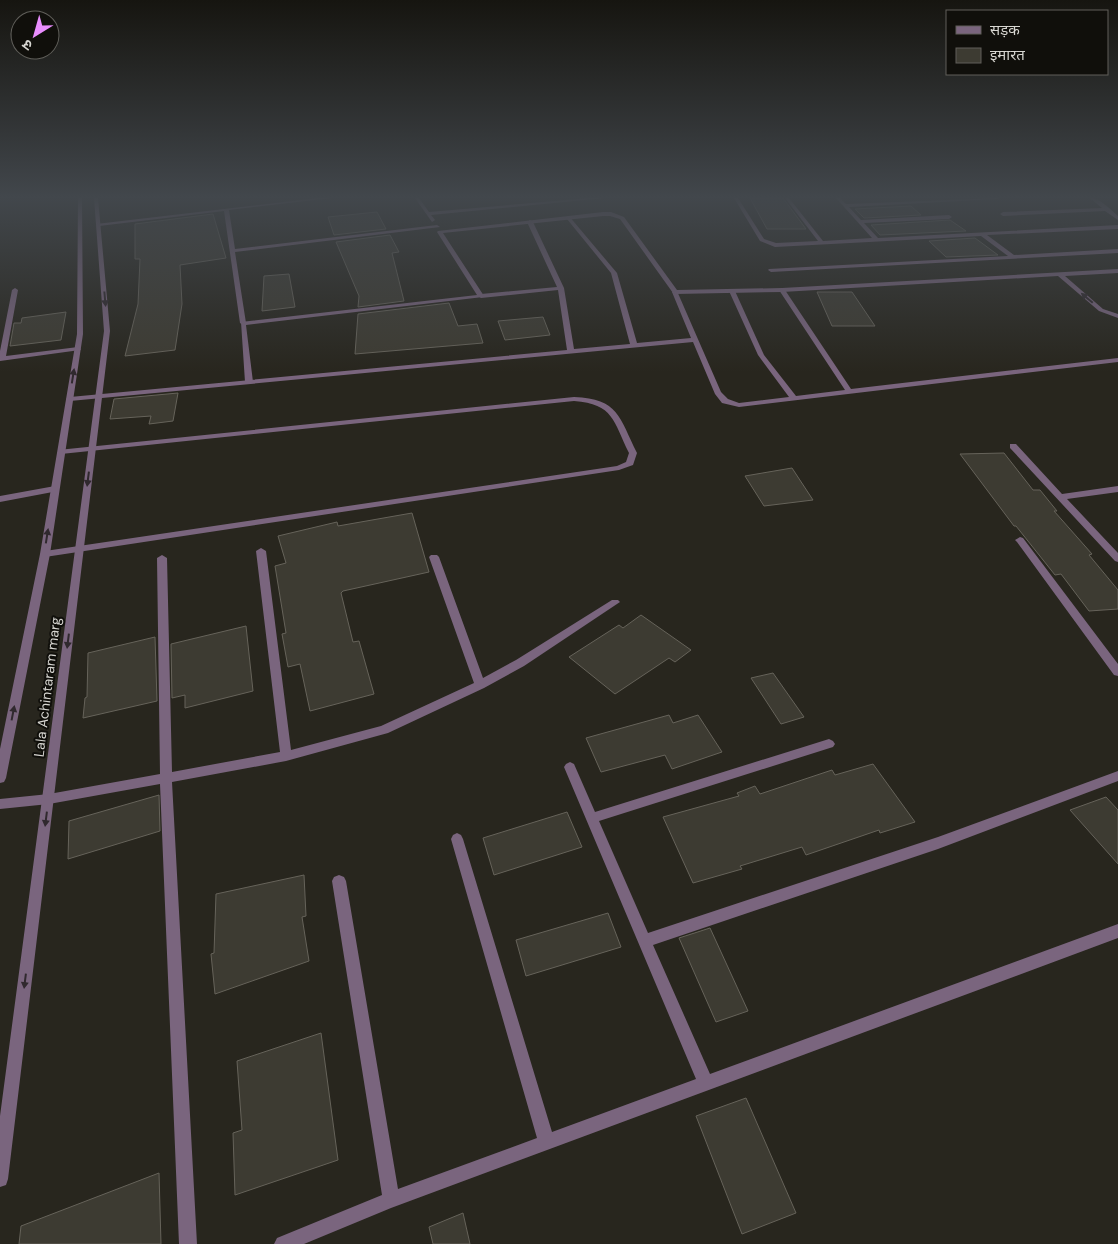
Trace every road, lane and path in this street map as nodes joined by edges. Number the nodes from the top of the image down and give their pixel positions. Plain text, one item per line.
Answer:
1 (80, 256) edge
2 (101, 256) edge
3 (234, 256) edge
4 (456, 256) edge
5 (546, 256) edge
6 (600, 256) edge
7 (650, 256) edge
8 (1032, 256) edge
9 (1012, 257) joint
10 (771, 270) dead end
11 (1118, 270) edge
12 (1059, 274) junction
13 (561, 288) junction
14 (15, 290) dead end
15 (782, 290) junction
16 (732, 291) junction
17 (676, 292) junction
18 (481, 296) junction
19 (1118, 316) edge
20 (243, 323) junction
21 (694, 340) junction
22 (634, 346) junction
23 (78, 349) junction
24 (571, 352) junction
25 (1, 358) edge
26 (1118, 360) edge
27 (249, 382) junction
28 (850, 393) junction
29 (98, 396) junction
30 (794, 399) junction
31 (70, 400) junction
32 (1014, 446) dead end
33 (92, 449) junction
34 (61, 452) junction
35 (55, 489) junction
36 (1118, 489) edge
37 (1060, 497) junction
38 (0, 499) edge
39 (1020, 540) dead end
40 (80, 548) junction
41 (261, 551) dead end
42 (45, 554) junction
43 (434, 557) dead end
44 (162, 558) dead end
45 (1118, 559) edge
46 (615, 602) dead end
47 (1118, 672) edge
48 (480, 685) junction
49 (829, 744) dead end
50 (286, 756) junction
51 (570, 767) dead end
52 (1118, 776) edge
53 (166, 777) junction
54 (0, 778) edge
55 (49, 799) junction
56 (0, 804) edge
57 (592, 818) junction
58 (457, 840) dead end
59 (339, 881) dead end
60 (1118, 931) edge
61 (645, 941) junction
62 (706, 1084) junction
63 (548, 1143) junction
64 (0, 1179) edge
65 (391, 1200) junction
66 (188, 1244) edge
67 (283, 1244) edge

1 - 23 street, Lala Achintaram marg
2 -> 29 street, Lala Achintaram marg
3 - 20 street
4 - 18 street
5 - 13 street
6 - 22 street
7 - 17 street
8 - 9 street
9 - 10 street
11 - 12 street
12 - 15 street
19 -> 12 street
13 - 18 street
13 - 24 street
14 - 25 street
15 - 16 street
15 - 28 street
16 - 17 street
16 - 30 street
17 - 21 street
18 - 20 street
20 - 27 street
21 - 22 street
21 - 30 street
22 - 24 street
23 - 25 street
31 -> 23 street, Lala Achintaram marg
24 - 27 street
26 - 28 street
27 - 29 street
28 - 30 street
29 - 31 street
29 - 33 street, Lala Achintaram marg
31 - 34 street, Lala Achintaram marg
32 - 37 street
33 - 34 street
33 -> 40 street, Lala Achintaram marg
33 - 40 street
34 - 35 street, Lala Achintaram marg
35 - 38 street
42 -> 35 street, Lala Achintaram marg
36 - 37 street
37 - 45 street
39 - 47 street
40 - 42 street
40 -> 55 street, Lala Achintaram marg
41 - 50 street
54 -> 42 street, Lala Achintaram marg
43 - 48 street
44 - 53 street
46 - 48 street
48 - 50 street
49 - 57 street
50 - 53 street
51 - 57 street
52 - 61 street
53 - 55 street
53 - 66 street
55 - 56 street
55 -> 64 street, Lala Achintaram marg
57 - 61 street
58 - 63 street
59 - 65 street
60 - 62 street
61 - 62 street
62 - 63 street
63 - 65 street
65 - 67 street

